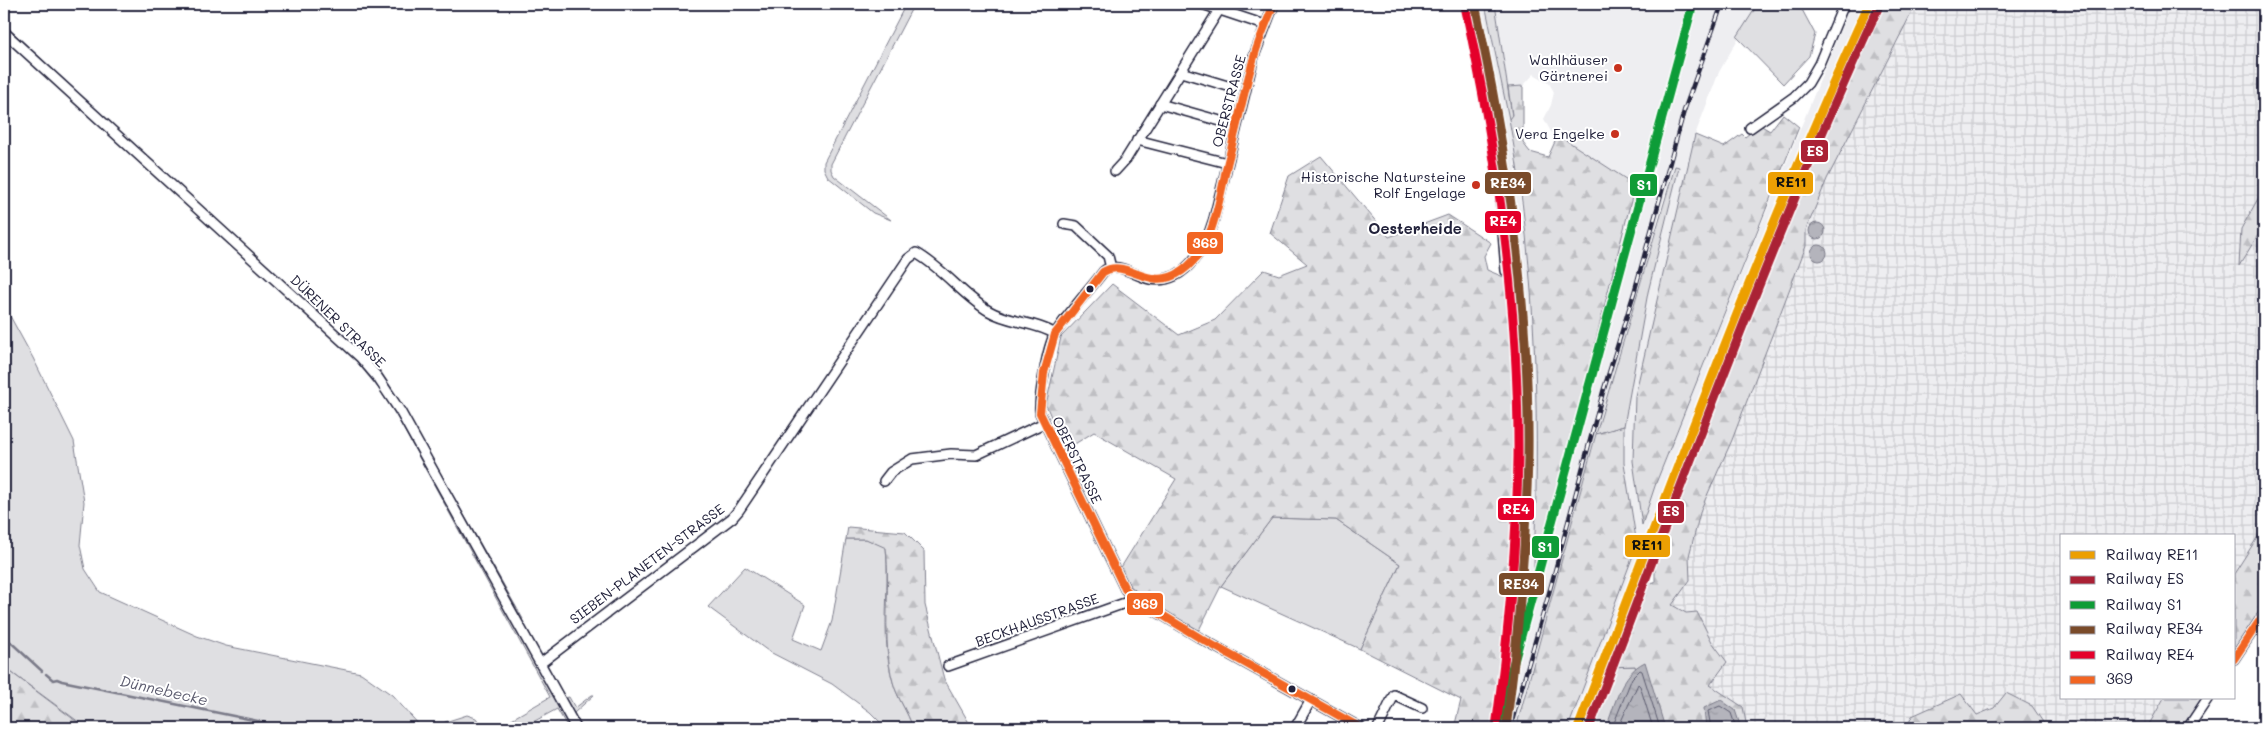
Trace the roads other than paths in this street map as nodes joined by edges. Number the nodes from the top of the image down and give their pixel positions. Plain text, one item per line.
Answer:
1 (1202, 4) edge
2 (1274, 4) edge
3 (1466, 4) edge
4 (1844, 4) edge
5 (1219, 10) junction
6 (1264, 25) junction
7 (4, 32) edge
8 (1181, 72) junction
9 (1246, 88) junction
10 (1160, 104) junction
11 (1224, 122) dead end
12 (1750, 128) dead end
13 (1137, 140) junction
14 (1227, 163) junction
15 (1115, 171) dead end
16 (1064, 224) dead end
17 (1110, 268) junction
18 (1506, 271) dead end
19 (1055, 334) junction
20 (1044, 423) junction
21 (884, 481) dead end
22 (1136, 600) junction
23 (2264, 614) edge
24 (2236, 656) edge
25 (541, 663) junction
26 (948, 666) dead end
27 (1310, 700) junction
28 (2207, 700) edge
29 (1422, 708) dead end
30 (576, 728) edge
31 (1295, 728) edge
32 (1361, 728) edge
33 (1378, 728) edge
34 (2188, 728) edge

1 - 5 street
2 - 6 street, OBERSTRASSE
3 - 18 street
4 - 12 street
5 - 6 street
5 - 8 street
6 - 9 street, OBERSTRASSE
7 - 25 street, DÜRENER STRASSE
8 - 9 street
8 - 10 street
9 - 14 street, OBERSTRASSE
10 - 11 street
10 - 13 street
13 - 14 street
13 - 15 street
14 - 17 street, OBERSTRASSE
16 - 17 street
17 - 19 street, OBERSTRASSE
19 - 20 street, OBERSTRASSE
19 - 25 street, SIEBEN-PLANETEN-STRASSE
20 - 21 street
20 - 22 street, OBERSTRASSE
22 - 26 street, BECKHAUSSTRASSE
22 - 27 street, OBERSTRASSE
23 - 24 street
25 - 30 street, DÜRENER STRASSE
27 - 31 street
27 - 32 street, OBERSTRASSE
28 - 34 street
29 - 33 street

